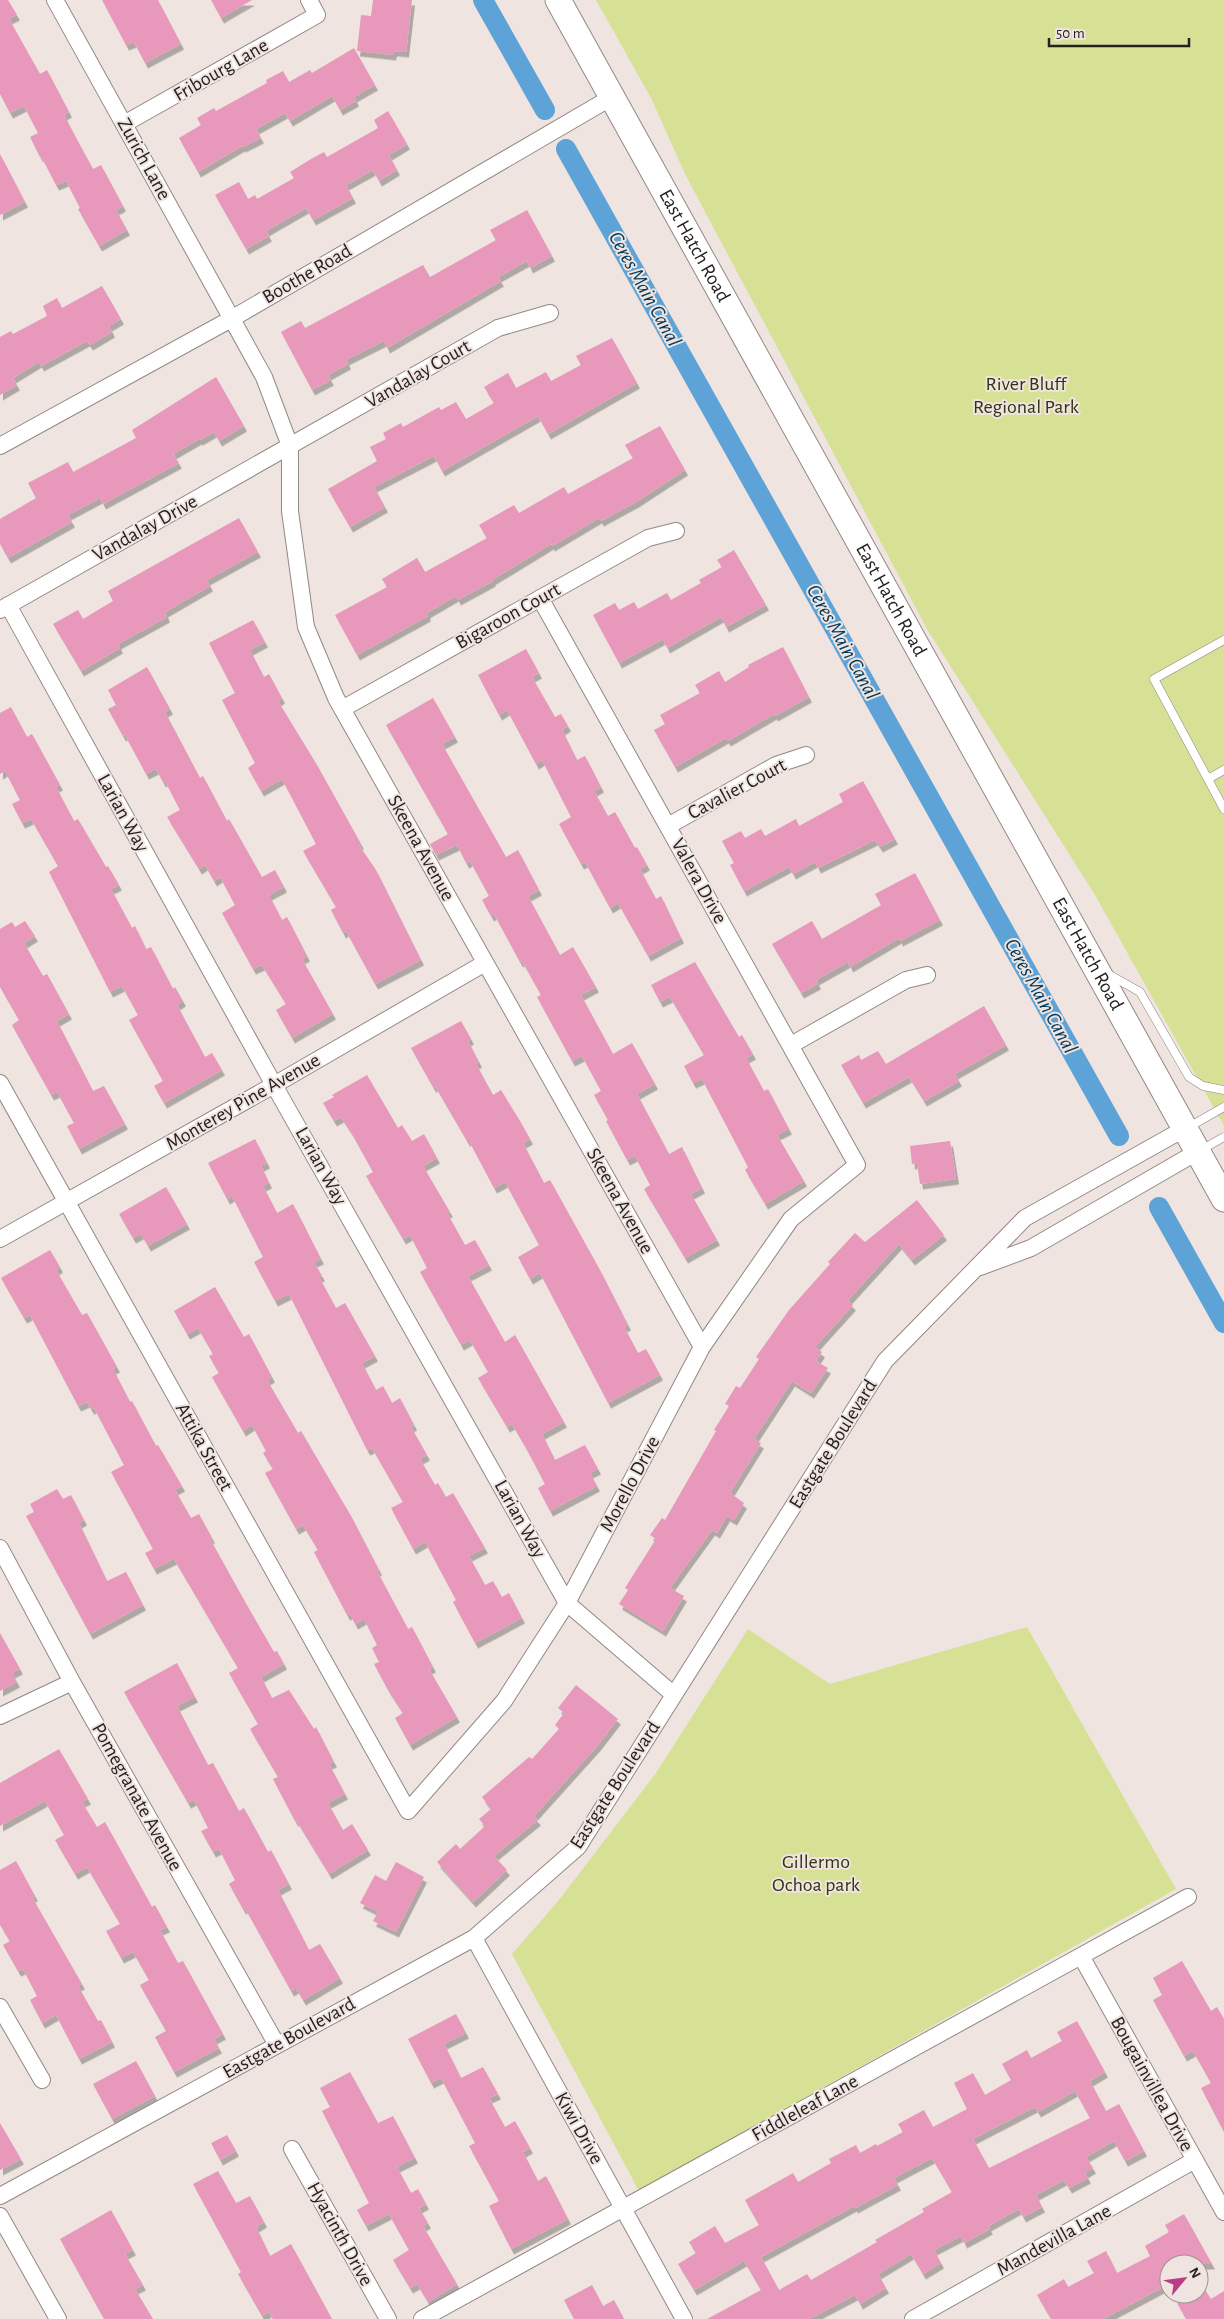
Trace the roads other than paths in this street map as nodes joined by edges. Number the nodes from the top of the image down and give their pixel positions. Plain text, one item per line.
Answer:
1 (55, 0) edge
2 (309, 0) edge
3 (558, 0) edge
4 (612, 98) junction
5 (124, 124) junction
6 (550, 312) dead end
7 (233, 318) junction
8 (0, 446) edge
9 (290, 446) junction
10 (676, 531) dead end
11 (540, 598) junction
12 (4, 607) edge
13 (1224, 640) edge
14 (342, 709) junction
15 (806, 755) dead end
16 (1224, 770) edge
17 (1208, 779) junction
18 (1224, 809) edge
19 (668, 826) junction
20 (485, 963) junction
21 (1096, 967) junction
22 (927, 975) dead end
23 (791, 1046) junction
24 (0, 1083) edge
25 (274, 1085) junction
26 (1224, 1090) edge
27 (1224, 1107) edge
28 (1184, 1129) junction
29 (1224, 1137) edge
30 (1197, 1152) junction
31 (857, 1165) joint
32 (1224, 1199) edge
33 (66, 1202) junction
34 (0, 1239) edge
35 (973, 1270) junction
36 (702, 1347) junction
37 (0, 1548) edge
38 (567, 1603) junction
39 (72, 1682) junction
40 (674, 1695) junction
41 (0, 1716) edge
42 (408, 1811) joint
43 (1188, 1897) dead end
44 (474, 1938) junction
45 (1080, 1956) junction
46 (0, 2007) edge
47 (277, 2045) junction
48 (42, 2080) dead end
49 (292, 2149) dead end
50 (1195, 2160) junction
51 (0, 2196) edge
52 (623, 2208) junction
53 (1224, 2212) edge
54 (0, 2216) edge
55 (58, 2319) edge
56 (388, 2319) edge
57 (422, 2319) edge
58 (684, 2319) edge
59 (912, 2319) edge

1 - 5 street, Zurich Lane
2 - 5 street, Fribourg Lane
3 - 4 main road, East Hatch Road
4 - 7 street, Boothe Road
4 - 21 main road, East Hatch Road
5 - 7 street, Zurich Lane
6 - 9 street, Vandalay Court
7 - 8 street, Boothe Road
7 - 9 street, Skeena Avenue
9 - 12 street, Vandalay Drive
9 - 14 street, Skeena Avenue
10 - 11 street, Bigaroon Court
11 - 14 street, Bigaroon Court
11 - 19 street, Valera Drive
12 - 25 street, Larian Way
13 - 17 lane
14 - 20 street, Skeena Avenue
15 - 19 street, Cavalier Court
16 - 17 lane
17 - 18 lane
19 - 23 street, Valera Drive
20 - 25 street, Monterey Pine Avenue
20 - 36 street, Skeena Avenue
21 - 26 lane
21 - 28 main road, East Hatch Road
22 - 23 street
23 - 31 street, Valera Drive
24 - 33 street, Attika Street
25 - 33 street, Monterey Pine Avenue
25 - 38 street, Larian Way
27 - 28 lane
28 - 30 main road, East Hatch Road
28 - 35 street, Eastgate Boulevard
29 - 30 lane
30 - 32 main road, East Hatch Road
30 - 35 street, Eastgate Boulevard
31 - 36 street, Morello Drive
33 - 34 street, Monterey Pine Avenue
33 - 42 street, Attika Street
35 - 40 street, Eastgate Boulevard
36 - 38 street, Morello Drive
37 - 39 street, Pomegranate Avenue
38 - 40 street, Larian Way
38 - 42 street, Morello Drive
39 - 41 street
39 - 47 street, Pomegranate Avenue
40 - 44 street, Eastgate Boulevard
43 - 45 street, Fiddleleaf Lane
44 - 47 street, Eastgate Boulevard
44 - 52 street, Kiwi Drive
45 - 50 street, Bougainvillea Drive
45 - 52 street, Fiddleleaf Lane
46 - 48 street
47 - 51 street, Eastgate Boulevard
49 - 56 street, Hyacinth Drive
50 - 53 street, Bougainvillea Drive
50 - 59 street, Mandevilla Lane
52 - 57 street, Fiddleleaf Lane
52 - 58 street, Kiwi Drive
54 - 55 street

